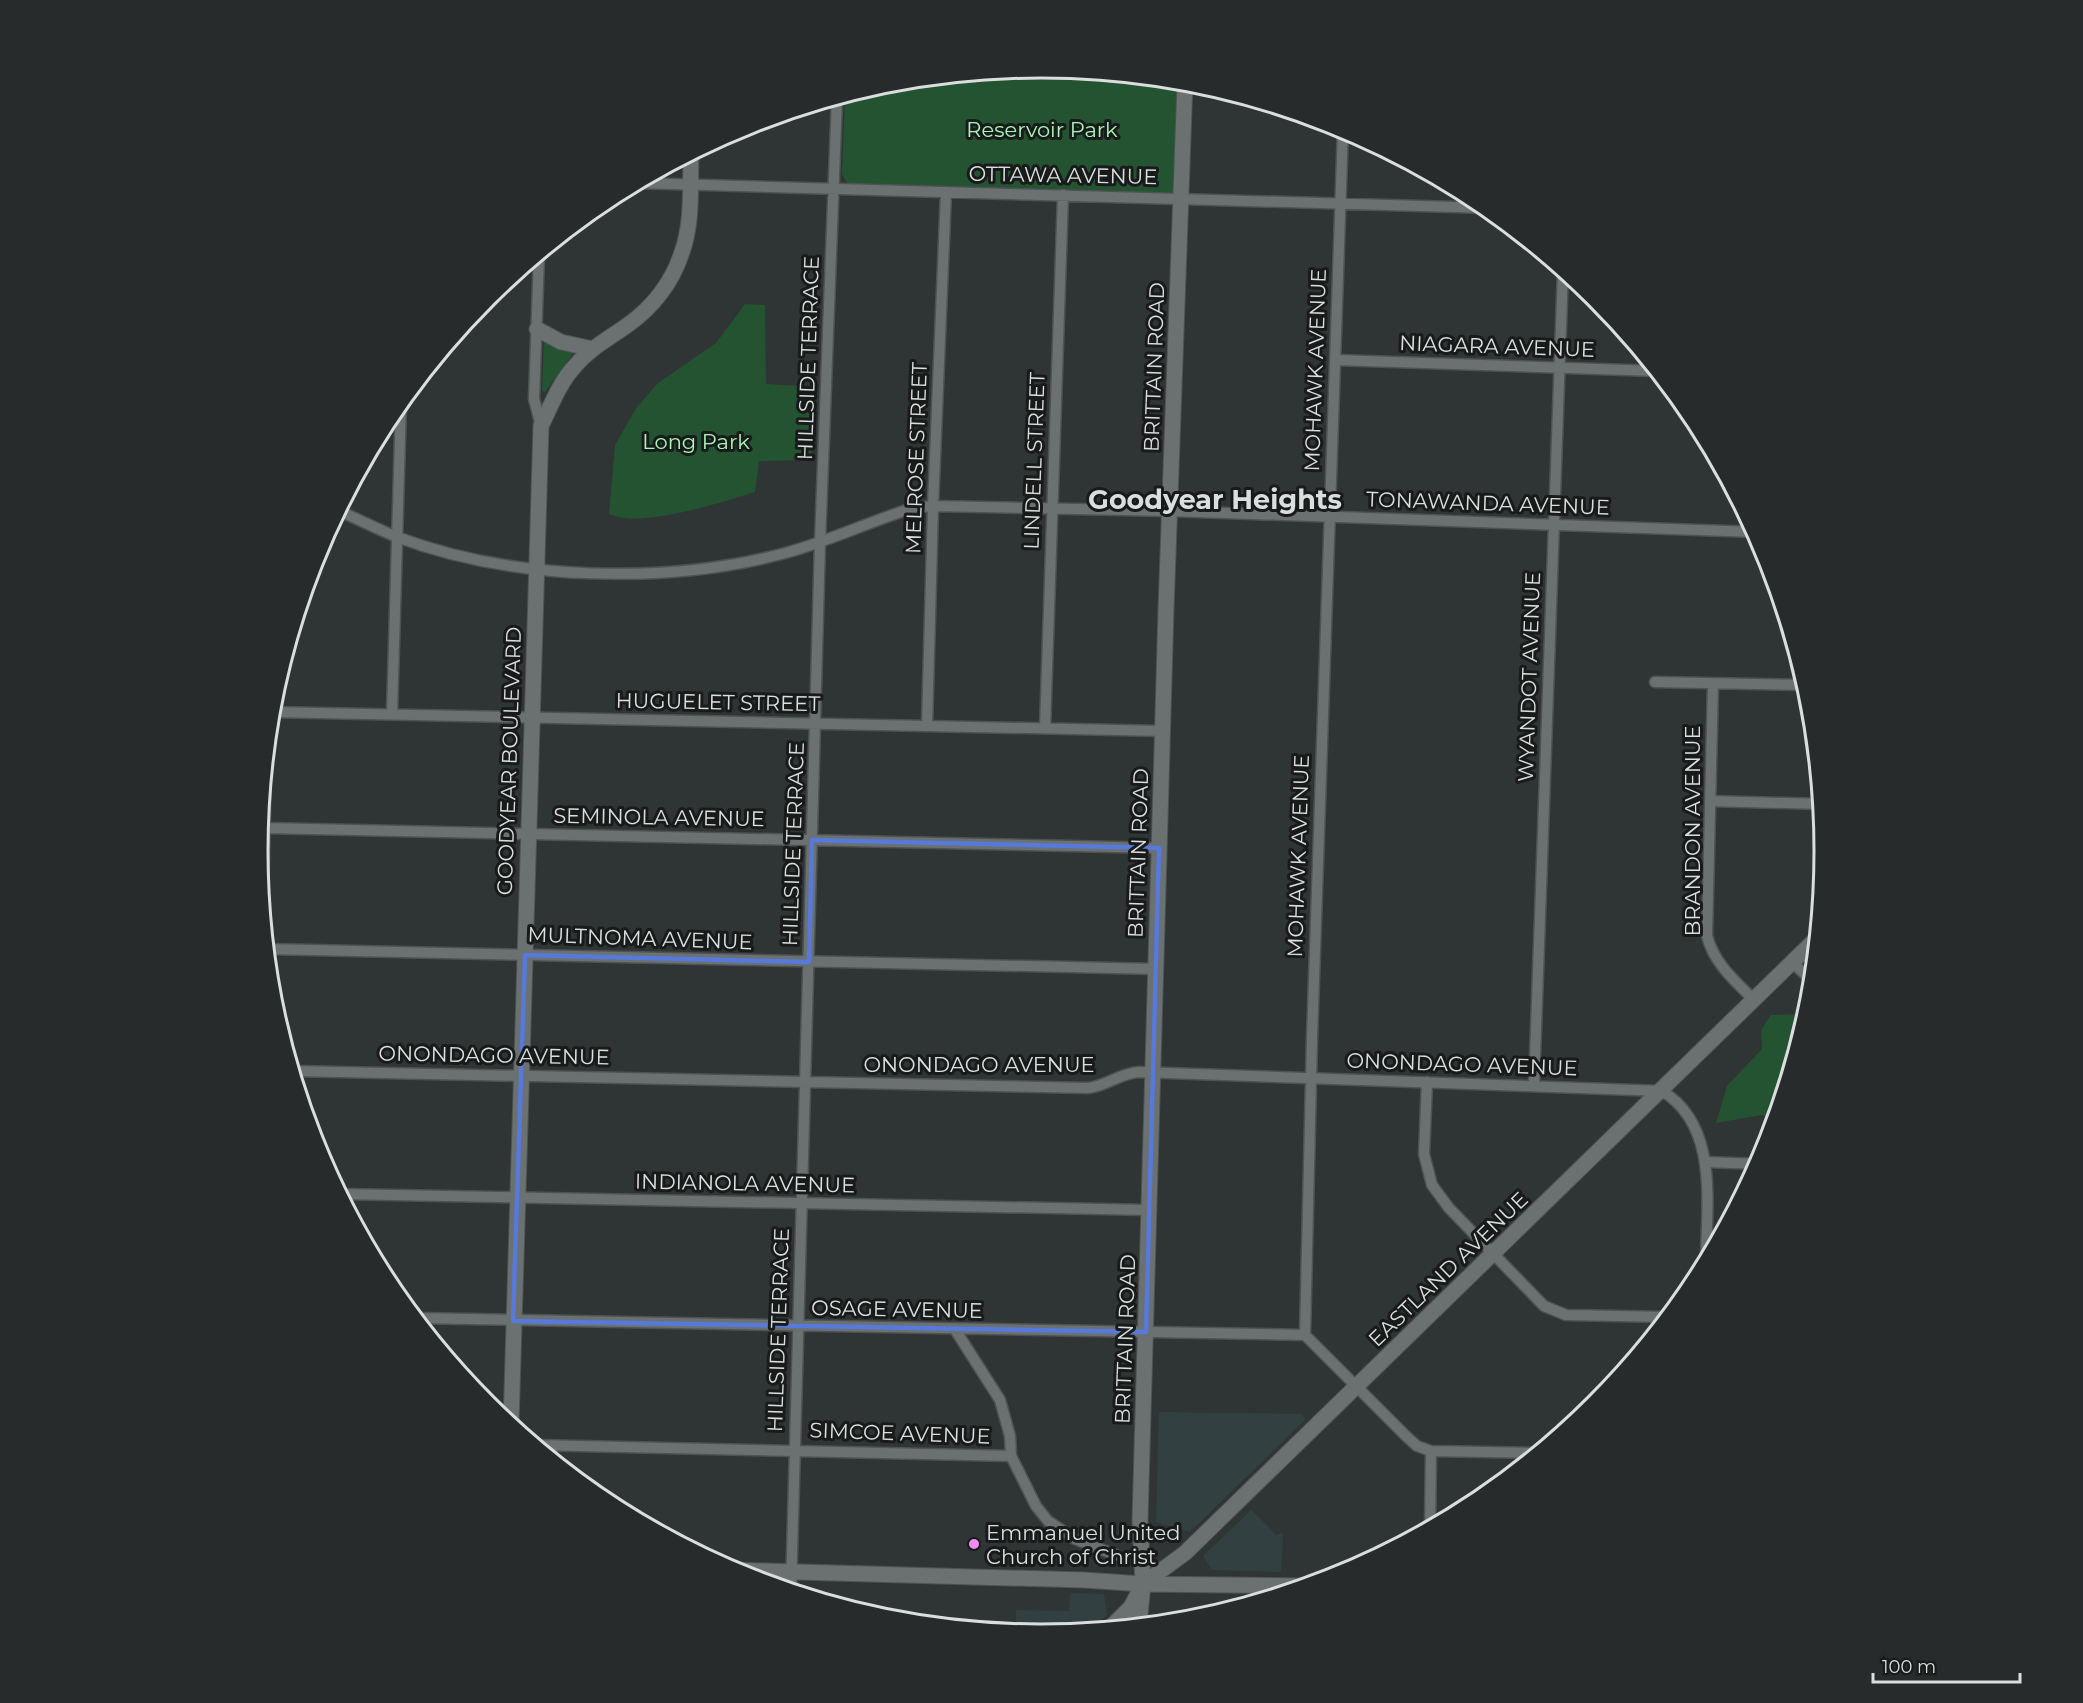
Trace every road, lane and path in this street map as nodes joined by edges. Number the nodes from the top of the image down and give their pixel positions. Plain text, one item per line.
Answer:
1 (1185, 92) edge
2 (837, 105) edge
3 (1343, 139) edge
4 (691, 163) edge
5 (653, 183) edge
6 (690, 184) junction
7 (834, 188) junction
8 (946, 192) junction
9 (1063, 195) junction
10 (1182, 197) junction
11 (1340, 204) junction
12 (1470, 208) edge
13 (539, 264) edge
14 (1563, 280) edge
15 (537, 329) junction
16 (593, 349) junction
17 (1336, 360) junction
18 (1560, 367) junction
19 (1647, 371) edge
20 (400, 420) edge
21 (541, 426) junction
22 (933, 506) junction
23 (1052, 508) junction
24 (1170, 511) junction
25 (346, 514) edge
26 (1329, 517) junction
27 (1554, 524) junction
28 (1745, 532) edge
29 (397, 537) junction
30 (820, 542) junction
31 (535, 568) junction
32 (1655, 682) dead end
33 (1713, 684) junction
34 (1796, 685) edge
35 (281, 712) edge
36 (392, 714) junction
37 (532, 717) junction
38 (816, 723) junction
39 (927, 726) junction
40 (1045, 728) junction
41 (1163, 731) junction
42 (1710, 801) junction
43 (1813, 804) edge
44 (269, 828) edge
45 (528, 833) junction
46 (812, 840) junction
47 (1159, 848) junction
48 (1809, 946) edge
49 (275, 949) edge
50 (525, 955) junction
51 (809, 962) junction
52 (1792, 962) junction
53 (1156, 969) junction
54 (1804, 974) edge
55 (1753, 999) junction
56 (300, 1071) edge
57 (1153, 1073) junction
58 (522, 1075) junction
59 (1311, 1077) junction
60 (805, 1082) junction
61 (1427, 1082) junction
62 (1534, 1085) junction
63 (1662, 1091) junction
64 (1706, 1162) junction
65 (1749, 1164) edge
66 (348, 1194) edge
67 (517, 1198) junction
68 (802, 1203) junction
69 (1149, 1210) junction
70 (1706, 1246) edge
71 (1494, 1253) junction
72 (1659, 1317) edge
73 (425, 1318) edge
74 (513, 1321) junction
75 (798, 1327) junction
76 (956, 1330) junction
77 (1146, 1332) junction
78 (1305, 1335) junction
79 (1355, 1386) junction
80 (511, 1414) edge
81 (546, 1445) edge
82 (794, 1449) junction
83 (1431, 1451) junction
84 (1527, 1453) edge
85 (1011, 1456) junction
86 (1430, 1520) edge
87 (1116, 1554) dead end
88 (758, 1571) edge
89 (791, 1572) junction
90 (791, 1583) edge
91 (1143, 1584) junction
92 (1262, 1584) junction
93 (1287, 1585) edge
94 (1262, 1593) edge
95 (1140, 1618) edge
96 (1118, 1620) edge

1 - 10 street, BRITTAIN ROAD
2 - 7 street, HILLSIDE TERRACE
3 - 11 street, MOHAWK AVENUE
4 - 6 street, GOODYEAR BOULEVARD
5 - 6 street, OTTAWA AVENUE
6 - 7 street, OTTAWA AVENUE
6 - 16 street, GOODYEAR BOULEVARD
7 - 8 street, OTTAWA AVENUE
7 - 30 street, HILLSIDE TERRACE
8 - 9 street, OTTAWA AVENUE
8 - 22 street, MELROSE STREET
9 - 10 street, OTTAWA AVENUE
9 - 23 street, LINDELL STREET
10 - 11 street, OTTAWA AVENUE
10 - 24 street, BRITTAIN ROAD
11 - 12 street, OTTAWA AVENUE
11 - 17 street, MOHAWK AVENUE
13 - 15 street
14 - 18 street, WYANDOT AVENUE
15 - 16 street
15 - 21 street
16 - 21 street, GOODYEAR BOULEVARD
17 - 18 street, NIAGARA AVENUE
17 - 26 street, MOHAWK AVENUE
18 - 19 street, NIAGARA AVENUE
18 - 27 street, WYANDOT AVENUE
20 - 29 street
21 - 31 street, GOODYEAR BOULEVARD
22 - 23 street, TONAWANDA AVENUE
22 - 30 street, TONAWANDA AVENUE
22 - 39 street, MELROSE STREET
23 - 24 street, TONAWANDA AVENUE
23 - 40 street, LINDELL STREET
24 - 26 street, TONAWANDA AVENUE
24 - 41 street, BRITTAIN ROAD
25 - 29 street, TONAWANDA AVENUE
26 - 27 street, TONAWANDA AVENUE
26 - 59 street, MOHAWK AVENUE
27 - 28 street, TONAWANDA AVENUE
27 - 62 street, WYANDOT AVENUE
29 - 31 street, TONAWANDA AVENUE
29 - 36 street
30 - 31 street, TONAWANDA AVENUE
30 - 38 street, HILLSIDE TERRACE
31 - 37 street, GOODYEAR BOULEVARD
32 - 33 street
33 - 34 street
33 - 42 street, BRANDON AVENUE
35 - 36 street, HUGUELET STREET
36 - 37 street, HUGUELET STREET
37 - 38 street, HUGUELET STREET
37 - 45 street, GOODYEAR BOULEVARD
38 - 39 street, HUGUELET STREET
38 - 46 street, HILLSIDE TERRACE
39 - 40 street, HUGUELET STREET
40 - 41 street, HUGUELET STREET
41 - 47 street, BRITTAIN ROAD
42 - 43 street
42 - 55 street, BRANDON AVENUE
44 - 45 street, SEMINOLA AVENUE
45 - 46 street, SEMINOLA AVENUE
45 - 50 street, GOODYEAR BOULEVARD
46 - 47 street, SEMINOLA AVENUE
46 - 51 street, HILLSIDE TERRACE
47 - 53 street, BRITTAIN ROAD
48 - 52 street, EASTLAND AVENUE
49 - 50 street, MULTNOMA AVENUE
50 - 51 street, MULTNOMA AVENUE
50 - 58 street, GOODYEAR BOULEVARD
51 - 53 street, MULTNOMA AVENUE
51 - 60 street, HILLSIDE TERRACE
52 - 54 street
52 - 55 street, EASTLAND AVENUE
53 - 57 street, BRITTAIN ROAD
55 - 63 street, EASTLAND AVENUE
56 - 58 street, ONONDAGO AVENUE
57 - 59 street, ONONDAGO AVENUE
57 - 60 street, ONONDAGO AVENUE
57 - 69 street, BRITTAIN ROAD
58 - 60 street, ONONDAGO AVENUE
58 - 67 street, GOODYEAR BOULEVARD
59 - 61 street, ONONDAGO AVENUE
59 - 78 street, MOHAWK AVENUE
60 - 68 street, HILLSIDE TERRACE
61 - 62 street, ONONDAGO AVENUE
61 - 71 street
62 - 63 street, ONONDAGO AVENUE
63 - 64 street
63 - 71 street, EASTLAND AVENUE
64 - 65 street
64 - 70 street
66 - 67 street, INDIANOLA AVENUE
67 - 68 street, INDIANOLA AVENUE
67 - 74 street, GOODYEAR BOULEVARD
68 - 69 street, INDIANOLA AVENUE
68 - 75 street, HILLSIDE TERRACE
69 - 77 street, BRITTAIN ROAD
71 - 72 street
71 - 79 street, EASTLAND AVENUE
73 - 74 street, OSAGE AVENUE
74 - 75 street, OSAGE AVENUE
74 - 80 street, GOODYEAR BOULEVARD
75 - 76 street, OSAGE AVENUE
75 - 82 street, HILLSIDE TERRACE
76 - 77 street, OSAGE AVENUE
76 - 85 street
77 - 78 street, OSAGE AVENUE
77 - 91 street, BRITTAIN ROAD
78 - 79 street
79 - 83 street
79 - 91 street, EASTLAND AVENUE
81 - 82 street, SIMCOE AVENUE
82 - 85 street, SIMCOE AVENUE
82 - 89 street, HILLSIDE TERRACE
83 - 84 street
83 - 86 street
85 - 87 street
88 - 89 street
89 - 90 street, HILLSIDE TERRACE
89 - 91 street
91 - 92 street
91 - 95 street, BRITTAIN ROAD
91 - 96 street, EASTLAND AVENUE
92 - 93 street
92 - 94 street

